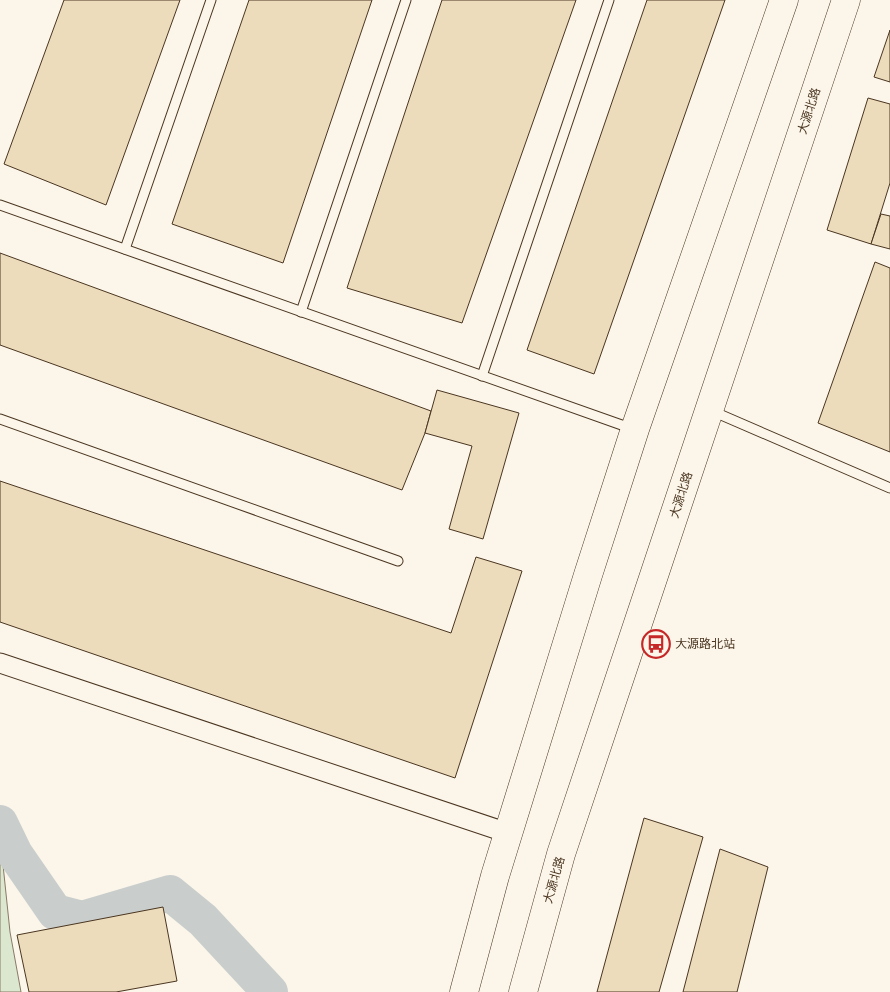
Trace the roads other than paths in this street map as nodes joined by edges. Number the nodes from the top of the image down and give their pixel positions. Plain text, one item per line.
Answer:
1 (211, 0) edge
2 (406, 0) edge
3 (609, 0) edge
4 (784, 0) edge
5 (846, 0) edge
6 (0, 205) edge
7 (126, 249) junction
8 (301, 312) junction
9 (482, 376) junction
10 (710, 410) junction
11 (0, 419) edge
12 (635, 430) junction
13 (890, 488) edge
14 (398, 561) dead end
15 (0, 663) edge
16 (508, 834) junction
17 (464, 992) edge
18 (523, 992) edge

1 - 7 lane
2 - 8 lane
3 - 9 lane
4 - 12 main road
5 - 10 main road, 大源北路
6 - 7 lane
7 - 8 lane
8 - 9 lane
9 - 12 lane
10 - 13 lane
10 - 18 main road, 大源北路
11 - 14 lane
12 - 16 main road
15 - 16 street
16 - 17 main road

